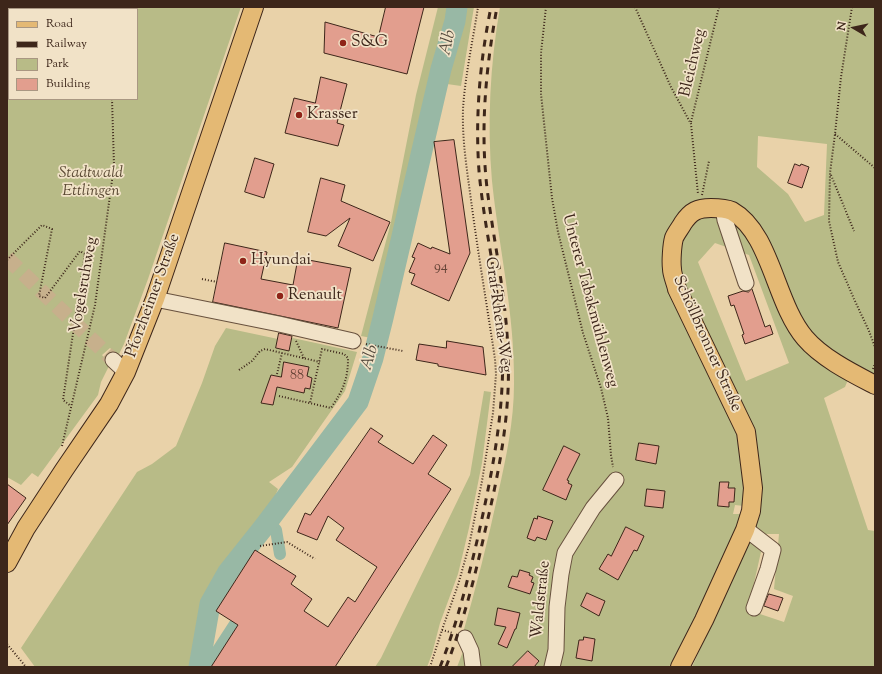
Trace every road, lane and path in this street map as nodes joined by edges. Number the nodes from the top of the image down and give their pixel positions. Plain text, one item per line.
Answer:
1 (254, 7) edge
2 (478, 7) edge
3 (546, 7) edge
4 (635, 7) edge
5 (719, 7) edge
6 (852, 7) edge
7 (112, 100) edge
8 (691, 124) junction
9 (834, 134) junction
10 (709, 161) dead end
11 (875, 168) edge
12 (830, 174) junction
13 (700, 208) junction
14 (723, 208) junction
15 (854, 231) dead end
16 (7, 260) edge
17 (202, 279) dead end
18 (217, 282) dead end
19 (746, 283) dead end
20 (155, 299) junction
21 (297, 328) junction
22 (353, 341) dead end
23 (370, 345) dead end
24 (875, 347) edge
25 (403, 351) dead end
26 (282, 353) junction
27 (304, 358) junction
28 (320, 362) junction
29 (240, 370) dead end
30 (277, 374) dead end
31 (875, 385) edge
32 (279, 396) dead end
33 (310, 403) junction
34 (71, 406) junction
35 (61, 449) dead end
36 (616, 480) joint
37 (745, 530) junction
38 (260, 546) dead end
39 (315, 559) dead end
40 (7, 563) edge
41 (754, 608) dead end
42 (465, 638) dead end
43 (7, 644) edge
44 (26, 667) edge
45 (430, 667) edge
46 (473, 667) edge
47 (552, 667) edge
48 (680, 667) edge

1 - 20 main road, Pforzheimer Straße
2 - 45 path, Graf-Rhena-Weg
3 - 36 path, Unterer Tabakmühlenweg
4 - 8 path
5 - 8 path, Bleichweg
6 - 9 path
7 - 34 path, Vogelsruhweg
8 - 13 path
9 - 11 path
9 - 12 path
10 - 13 path
12 - 15 path
12 - 24 path
13 - 14 main road
13 - 37 main road, Schöllbronner Straße
14 - 19 street
14 - 31 main road
16 - 34 path
17 - 18 path
20 - 21 street
20 - 40 main road, Pforzheimer Straße
21 - 22 street
21 - 27 path
23 - 25 path
26 - 27 path
26 - 29 path
26 - 30 path
27 - 28 path
28 - 33 path
28 - 33 path
32 - 33 path
34 - 35 path, Vogelsruhweg
36 - 47 street, Waldstraße
37 - 41 street
37 - 48 main road, Schöllbronner Straße
38 - 39 path
42 - 46 street
43 - 44 path

